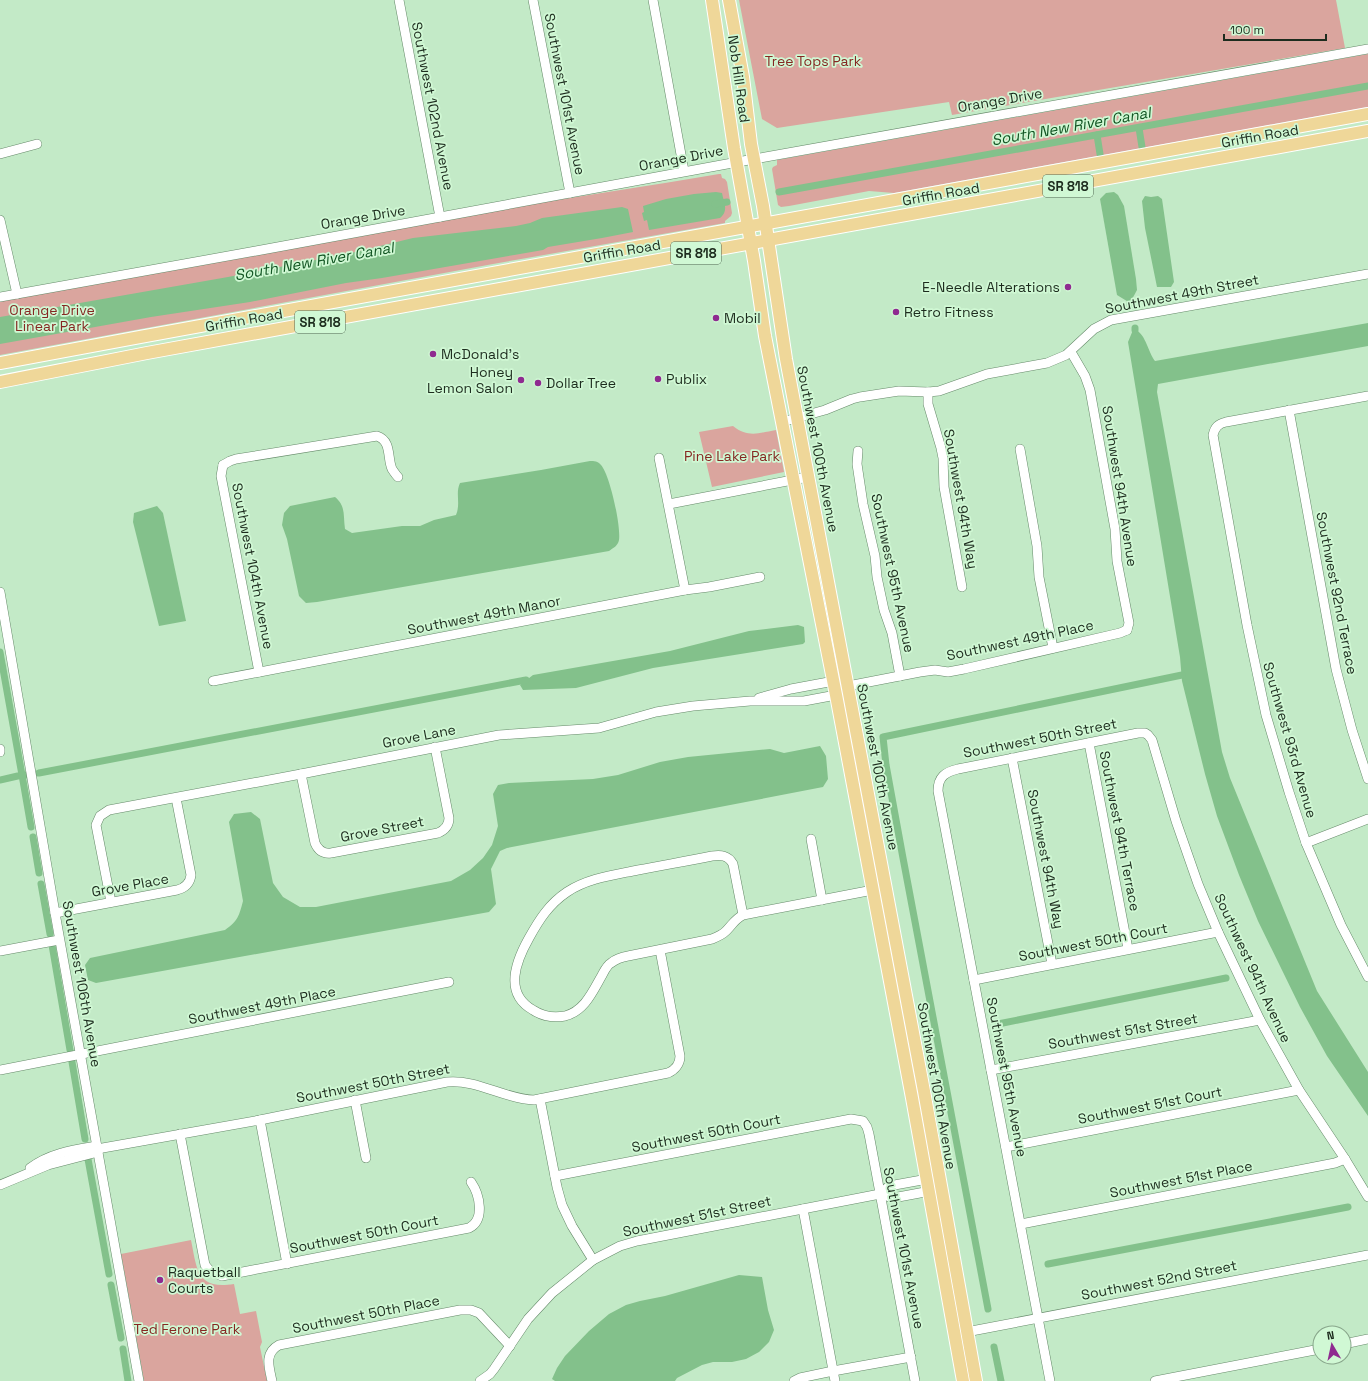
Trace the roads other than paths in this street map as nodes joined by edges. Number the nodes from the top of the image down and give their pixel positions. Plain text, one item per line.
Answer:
1 (398, 0) edge
2 (533, 0) edge
3 (653, 0) edge
4 (712, 0) edge
5 (729, 0) edge
6 (1368, 49) edge
7 (1368, 114) edge
8 (1287, 129) junction
9 (1368, 131) edge
10 (37, 144) dead end
11 (1163, 151) junction
12 (0, 154) edge
13 (754, 159) junction
14 (736, 162) junction
15 (1186, 164) junction
16 (684, 172) junction
17 (1050, 189) junction
18 (570, 193) junction
19 (440, 217) junction
20 (0, 220) edge
21 (765, 223) junction
22 (748, 226) junction
23 (768, 241) junction
24 (751, 244) junction
25 (1368, 274) edge
26 (424, 286) junction
27 (17, 294) junction
28 (0, 297) edge
29 (356, 298) junction
30 (393, 308) junction
31 (336, 319) junction
32 (1071, 352) junction
33 (0, 363) edge
34 (0, 382) edge
35 (928, 392) junction
36 (1368, 396) edge
37 (1290, 410) junction
38 (797, 418) junction
39 (782, 422) junction
40 (1020, 449) dead end
41 (858, 451) dead end
42 (659, 458) dead end
43 (808, 477) junction
44 (398, 478) dead end
45 (794, 480) junction
46 (669, 504) junction
47 (760, 577) dead end
48 (962, 587) dead end
49 (685, 590) junction
50 (0, 592) edge
51 (1131, 631) joint
52 (1053, 648) junction
53 (259, 672) junction
54 (900, 676) junction
55 (213, 681) dead end
56 (834, 681) junction
57 (848, 686) junction
58 (836, 695) junction
59 (750, 701) junction
60 (1148, 735) joint
61 (1089, 743) junction
62 (435, 747) junction
63 (1012, 758) junction
64 (301, 774) junction
65 (941, 778) joint
66 (1368, 779) edge
67 (176, 798) junction
68 (1368, 819) edge
69 (811, 839) dead end
70 (1306, 843) junction
71 (885, 888) junction
72 (873, 890) junction
73 (822, 900) junction
74 (111, 902) junction
75 (55, 913) junction
76 (743, 915) junction
77 (1218, 932) junction
78 (60, 940) junction
79 (1128, 949) junction
80 (660, 950) junction
81 (0, 951) edge
82 (1052, 964) junction
83 (1368, 977) edge
84 (974, 980) junction
85 (449, 982) dead end
86 (1260, 1020) junction
87 (80, 1054) junction
88 (0, 1070) edge
89 (991, 1070) junction
90 (1298, 1090) junction
91 (540, 1099) junction
92 (355, 1100) junction
93 (260, 1120) junction
94 (863, 1121) joint
95 (180, 1134) junction
96 (1006, 1147) junction
97 (97, 1149) junction
98 (366, 1158) dead end
99 (1345, 1158) junction
100 (555, 1176) junction
101 (471, 1182) dead end
102 (940, 1183) junction
103 (0, 1185) edge
104 (928, 1185) junction
105 (880, 1194) junction
106 (1368, 1197) edge
107 (804, 1209) junction
108 (1021, 1224) junction
109 (1368, 1256) edge
110 (593, 1260) junction
111 (287, 1264) junction
112 (1038, 1318) junction
113 (960, 1333) junction
114 (1368, 1339) edge
115 (1352, 1342) edge
116 (510, 1346) junction
117 (1312, 1351) edge
118 (911, 1357) junction
119 (833, 1371) junction
120 (493, 1377) edge
121 (139, 1381) edge
122 (272, 1381) edge
123 (480, 1381) edge
124 (794, 1381) edge
125 (835, 1381) edge
126 (915, 1381) edge
127 (963, 1381) edge
128 (976, 1381) edge
129 (1050, 1381) edge
130 (1155, 1381) edge

1 - 19 street, Southwest 102nd Avenue
2 - 18 street, Southwest 101st Avenue
3 - 16 street
4 - 14 main road, Nob Hill Road
5 - 13 main road, Nob Hill Road
6 - 13 street, Orange Drive
7 - 8 main road, Griffin Road / SR 818
8 - 11 main road, Griffin Road / SR 818
8 - 15 main road
9 - 15 main road, Griffin Road / SR 818
10 - 12 street
11 - 17 main road
11 - 21 main road, Griffin Road / SR 818
13 - 14 street, Orange Drive
13 - 21 main road, Southwest 100th Avenue
14 - 16 street, Orange Drive
14 - 22 main road, Southwest 100th Avenue
15 - 17 main road, Griffin Road / SR 818
16 - 18 street, Orange Drive
17 - 23 main road, Griffin Road / SR 818
18 - 19 street, Orange Drive
19 - 27 street, Orange Drive
20 - 27 street
21 - 22 main road, Griffin Road / SR 818
21 - 23 main road, Southwest 100th Avenue
22 - 24 main road, Southwest 100th Avenue
22 - 26 main road, Griffin Road / SR 818
23 - 24 main road, Griffin Road / SR 818
23 - 38 main road, Southwest 100th Avenue
24 - 30 main road, Griffin Road / SR 818
24 - 39 main road, Southwest 100th Avenue
25 - 32 street, Southwest 49th Street
26 - 29 main road, Griffin Road / SR 818
26 - 30 main road
27 - 28 street, Orange Drive
29 - 31 main road
29 - 33 main road, Griffin Road / SR 818
30 - 31 main road, Griffin Road / SR 818
31 - 34 main road, Griffin Road / SR 818
32 - 35 street, Southwest 49th Street
32 - 51 street, Southwest 94th Avenue
35 - 38 street, Southwest 49th Street
35 - 48 street, Southwest 94th Way
36 - 37 street
37 - 66 street, Southwest 92nd Terrace
37 - 70 street, Southwest 93rd Avenue
38 - 39 street, Southwest 49th Street
38 - 43 main road, Southwest 100th Avenue
39 - 45 main road, Southwest 100th Avenue
40 - 52 street
41 - 54 street, Southwest 95th Avenue
42 - 46 street
43 - 45 street
43 - 57 main road, Southwest 100th Avenue
44 - 53 street, Southwest 104th Avenue
45 - 46 street
45 - 56 main road, Southwest 100th Avenue
46 - 49 street
47 - 49 street, Southwest 49th Manor
49 - 53 street, Southwest 49th Manor
50 - 75 street, Southwest 106th Avenue
51 - 52 street, Southwest 49th Place
52 - 54 street, Southwest 49th Place
53 - 55 street, Southwest 49th Manor
54 - 57 street, Southwest 49th Place
56 - 57 street
56 - 58 main road, Southwest 100th Avenue
56 - 59 street, Grove Lane
57 - 58 street, Grove Lane
57 - 71 main road, Southwest 100th Avenue
58 - 59 street, Grove Lane
58 - 72 main road, Southwest 100th Avenue
59 - 62 street, Grove Lane
60 - 61 street, Southwest 50th Street
60 - 77 street, Southwest 94th Avenue
61 - 63 street, Southwest 50th Street
61 - 79 street, Southwest 94th Terrace
62 - 64 street, Grove Lane
62 - 64 street, Grove Street
63 - 65 street, Southwest 50th Street
63 - 82 street, Southwest 94th Way
64 - 67 street, Grove Lane
65 - 84 street, Southwest 95th Avenue
67 - 74 street, Grove Lane
67 - 74 street, Grove Place
68 - 70 street
69 - 73 street
70 - 83 street, Southwest 93rd Avenue
71 - 72 street
71 - 102 main road, Southwest 100th Avenue
72 - 73 street
72 - 104 main road, Southwest 100th Avenue
73 - 76 street
74 - 75 street, Grove Place
75 - 78 street, Southwest 106th Avenue
76 - 80 street
76 - 80 street
77 - 79 street, Southwest 50th Court
77 - 86 street, Southwest 94th Avenue
78 - 81 street
78 - 87 street, Southwest 106th Avenue
79 - 82 street, Southwest 50th Court
80 - 91 street, Southwest 50th Street
82 - 84 street, Southwest 50th Court
84 - 89 street, Southwest 95th Avenue
85 - 87 street, Southwest 49th Place
86 - 89 street, Southwest 51st Street
86 - 90 street, Southwest 94th Avenue
87 - 88 street
87 - 97 street, Southwest 106th Avenue
89 - 96 street, Southwest 95th Avenue
90 - 96 street, Southwest 51st Court
90 - 99 street, Southwest 94th Avenue
91 - 92 street, Southwest 50th Street
91 - 100 street
92 - 93 street, Southwest 50th Street
92 - 98 street
93 - 95 street, Southwest 50th Street
93 - 111 street
94 - 100 street, Southwest 50th Court
94 - 105 street, Southwest 101st Avenue
95 - 97 street, Southwest 50th Street
95 - 111 street, Southwest 50th Court
96 - 108 street, Southwest 95th Avenue
97 - 103 street, Southwest 50th Street
97 - 121 street, Southwest 106th Avenue
99 - 106 street, Southwest 94th Avenue
99 - 108 street, Southwest 51st Place
100 - 110 street
101 - 111 street, Southwest 50th Court
102 - 104 street, Southwest 51st Street
102 - 113 main road, Southwest 100th Avenue
104 - 105 street, Southwest 51st Street
104 - 113 main road, Southwest 100th Avenue
105 - 107 street, Southwest 51st Street
105 - 118 street, Southwest 101st Avenue
107 - 110 street, Southwest 51st Street
107 - 119 street
108 - 112 street, Southwest 95th Avenue
109 - 112 street, Southwest 52nd Street
110 - 116 street, Southwest 51st Street
112 - 113 street, Southwest 52nd Street
112 - 129 street, Southwest 95th Avenue
113 - 127 main road, Southwest 100th Avenue
113 - 128 main road, Southwest 100th Avenue
114 - 115 street
116 - 120 street, Southwest 51st Street
116 - 122 street, Southwest 50th Place
117 - 130 street
118 - 119 street
118 - 126 street, Southwest 101st Avenue
119 - 124 street
119 - 125 street
120 - 123 street, Southwest 51st Street

